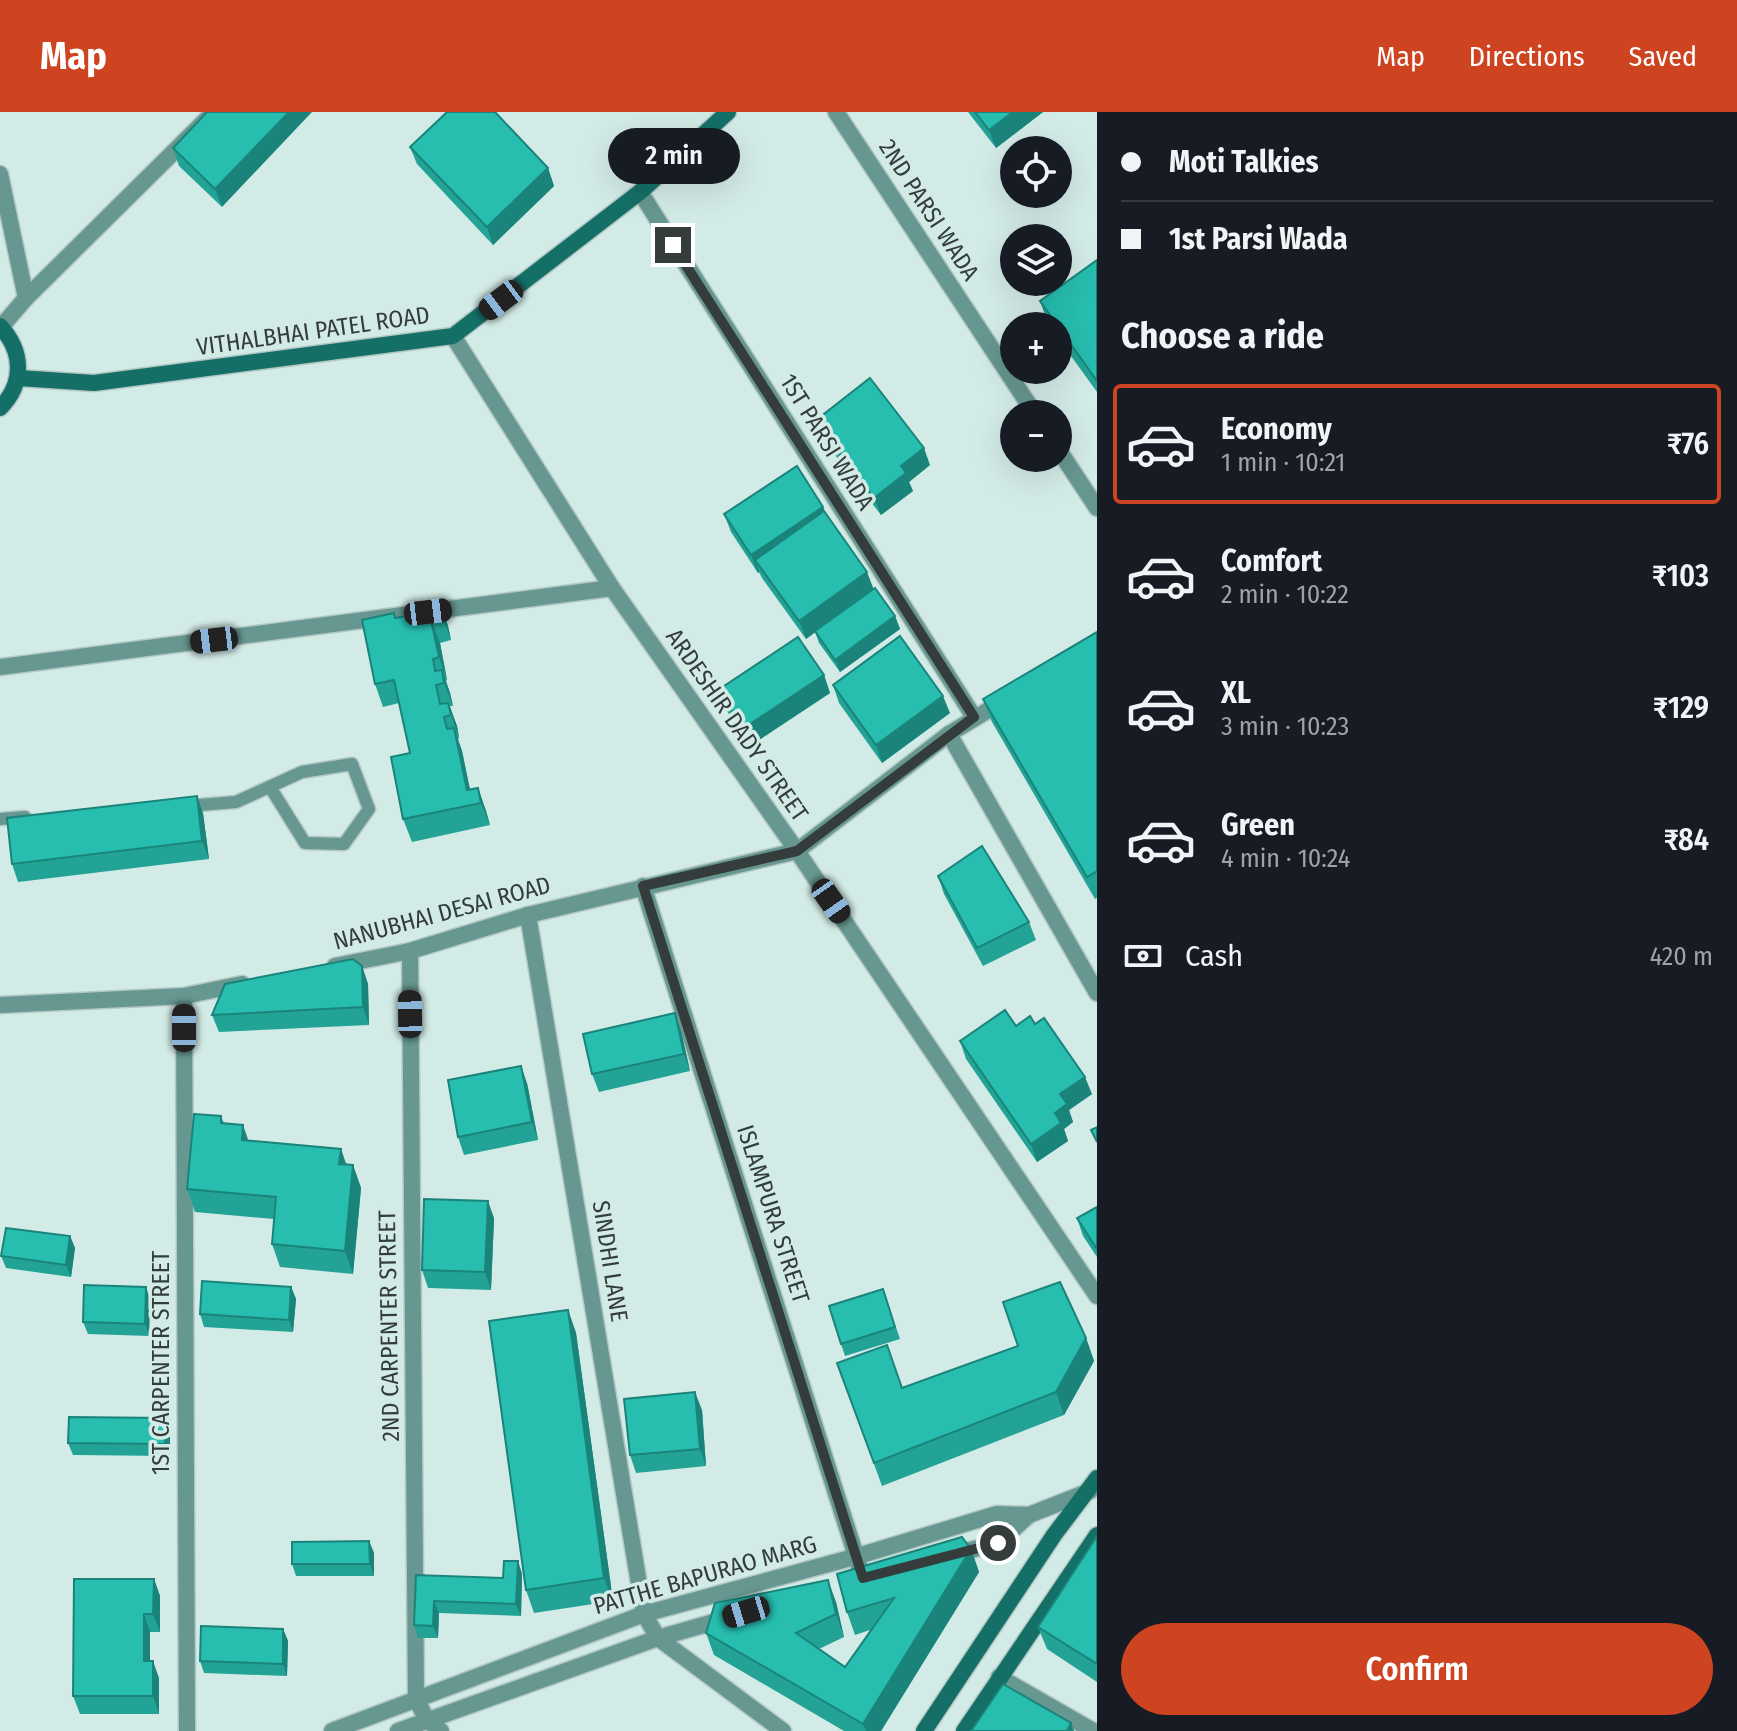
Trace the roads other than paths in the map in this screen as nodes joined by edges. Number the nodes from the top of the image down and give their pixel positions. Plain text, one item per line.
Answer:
1 (214, 112) edge
2 (728, 112) edge
3 (836, 112) edge
4 (0, 174) edge
5 (640, 192) junction
6 (26, 298) junction
7 (0, 326) edge
8 (453, 336) junction
9 (18, 378) junction
10 (1026, 400) edge
11 (0, 408) edge
12 (1072, 470) edge
13 (1097, 508) edge
14 (612, 588) junction
15 (0, 667) edge
16 (1015, 695) edge
17 (974, 717) junction
18 (949, 734) junction
19 (270, 787) junction
20 (175, 807) edge
21 (38, 816) edge
22 (0, 819) edge
23 (797, 851) junction
24 (643, 886) junction
25 (528, 915) junction
26 (410, 951) junction
27 (319, 969) edge
28 (259, 981) edge
29 (1097, 993) edge
30 (184, 996) junction
31 (0, 1005) edge
32 (1097, 1296) edge
33 (1097, 1478) edge
34 (1092, 1490) edge
35 (1029, 1515) junction
36 (1097, 1535) edge
37 (858, 1556) junction
38 (938, 1558) edge
39 (863, 1578) edge
40 (746, 1612) edge
41 (644, 1614) junction
42 (658, 1638) junction
43 (999, 1677) junction
44 (416, 1699) junction
45 (427, 1720) junction
46 (187, 1731) edge
47 (332, 1731) edge
48 (398, 1731) edge
49 (441, 1731) edge
50 (783, 1731) edge
51 (924, 1731) edge
52 (964, 1731) edge
53 (1093, 1731) edge

1 - 6 street
2 - 5 main road, VITHALBHAI PATEL ROAD
3 - 10 street, 2ND PARSI WADA
4 - 6 street
5 - 8 main road, VITHALBHAI PATEL ROAD
5 - 17 street, 1ST PARSI WADA
6 - 7 street
7 - 9 main road
8 - 9 main road, VITHALBHAI PATEL ROAD
8 - 14 street, ARDESHIR DADY STREET
9 - 11 main road
12 - 13 street
14 - 15 street
14 - 23 street, ARDESHIR DADY STREET
16 - 17 street
17 - 18 street
18 - 23 street
18 - 29 street
19 - 19 lane
19 - 20 lane
21 - 22 lane
23 - 24 street, NANUBHAI DESAI ROAD
23 - 32 street, ARDESHIR DADY STREET
24 - 25 street, NANUBHAI DESAI ROAD
24 - 37 street, ISLAMPURA STREET
25 - 26 street, NANUBHAI DESAI ROAD
25 - 41 street, SINDHI LANE
26 - 27 street, NANUBHAI DESAI ROAD
26 - 44 street, 2ND CARPENTER STREET
28 - 30 street
30 - 31 street
30 - 46 street, 1ST CARPENTER STREET
33 - 34 main road
34 - 35 street, PATTHE BAPURAO MARG
34 - 51 main road
35 - 37 street, PATTHE BAPURAO MARG
35 - 38 street
36 - 43 main road
37 - 39 street, ISLAMPURA STREET
37 - 41 street, PATTHE BAPURAO MARG
40 - 42 street
41 - 42 street
41 - 44 street, PATTHE BAPURAO MARG
42 - 45 street
42 - 50 street
43 - 52 main road
43 - 53 street
44 - 45 street
44 - 47 street, PATTHE BAPURAO MARG
45 - 48 street
45 - 49 street

